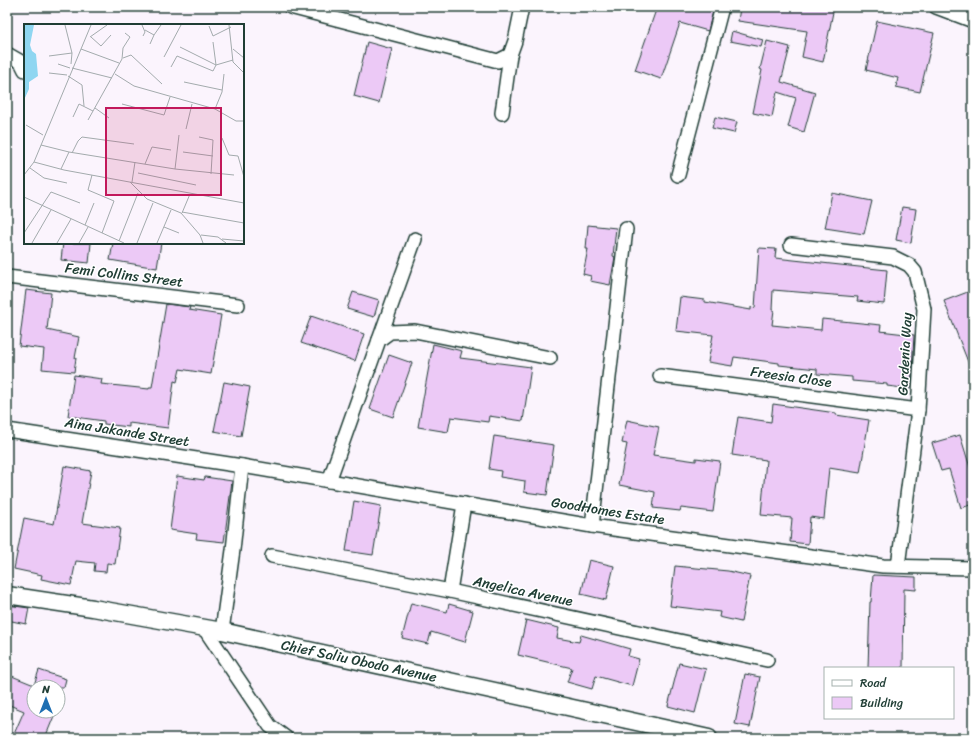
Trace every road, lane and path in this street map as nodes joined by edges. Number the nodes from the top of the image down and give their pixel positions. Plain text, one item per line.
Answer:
1 (290, 7) edge
2 (522, 7) edge
3 (722, 7) edge
4 (936, 7) edge
5 (973, 21) edge
6 (7, 54) edge
7 (510, 55) junction
8 (24, 68) edge
9 (502, 113) dead end
10 (678, 175) dead end
11 (626, 229) dead end
12 (415, 239) dead end
13 (791, 244) dead end
14 (7, 277) edge
15 (238, 305) dead end
16 (379, 340) junction
17 (550, 358) dead end
18 (660, 376) dead end
19 (918, 410) junction
20 (7, 430) edge
21 (242, 466) junction
22 (329, 481) junction
23 (464, 504) junction
24 (592, 526) junction
25 (272, 556) dead end
26 (898, 566) junction
27 (973, 568) edge
28 (450, 591) junction
29 (7, 595) edge
30 (204, 628) junction
31 (222, 631) junction
32 (767, 660) dead end
33 (268, 732) edge
34 (286, 738) edge
35 (709, 738) edge

1 - 7 street
2 - 7 street
3 - 10 street
4 - 5 street
6 - 8 street
7 - 9 street
11 - 24 street
12 - 16 street
13 - 19 street, Gardenia Way
14 - 15 street, Femi Collins Street
16 - 17 street
16 - 22 street
18 - 19 street, Freesia Close
19 - 26 street, Gardenia Way
20 - 21 street, Aina Jakande Street
21 - 22 street, GoodHomes Estate
21 - 31 street
22 - 23 street, GoodHomes Estate
23 - 24 street, GoodHomes Estate
23 - 28 street
24 - 26 street, GoodHomes Estate
25 - 28 street, Angelica Avenue
26 - 27 street, GoodHomes Estate
28 - 32 street, Angelica Avenue
29 - 30 street, Chief Saliu Obodo Avenue
30 - 31 street, Chief Saliu Obodo Avenue
30 - 33 street
31 - 35 street, Chief Saliu Obodo Avenue
33 - 34 street

